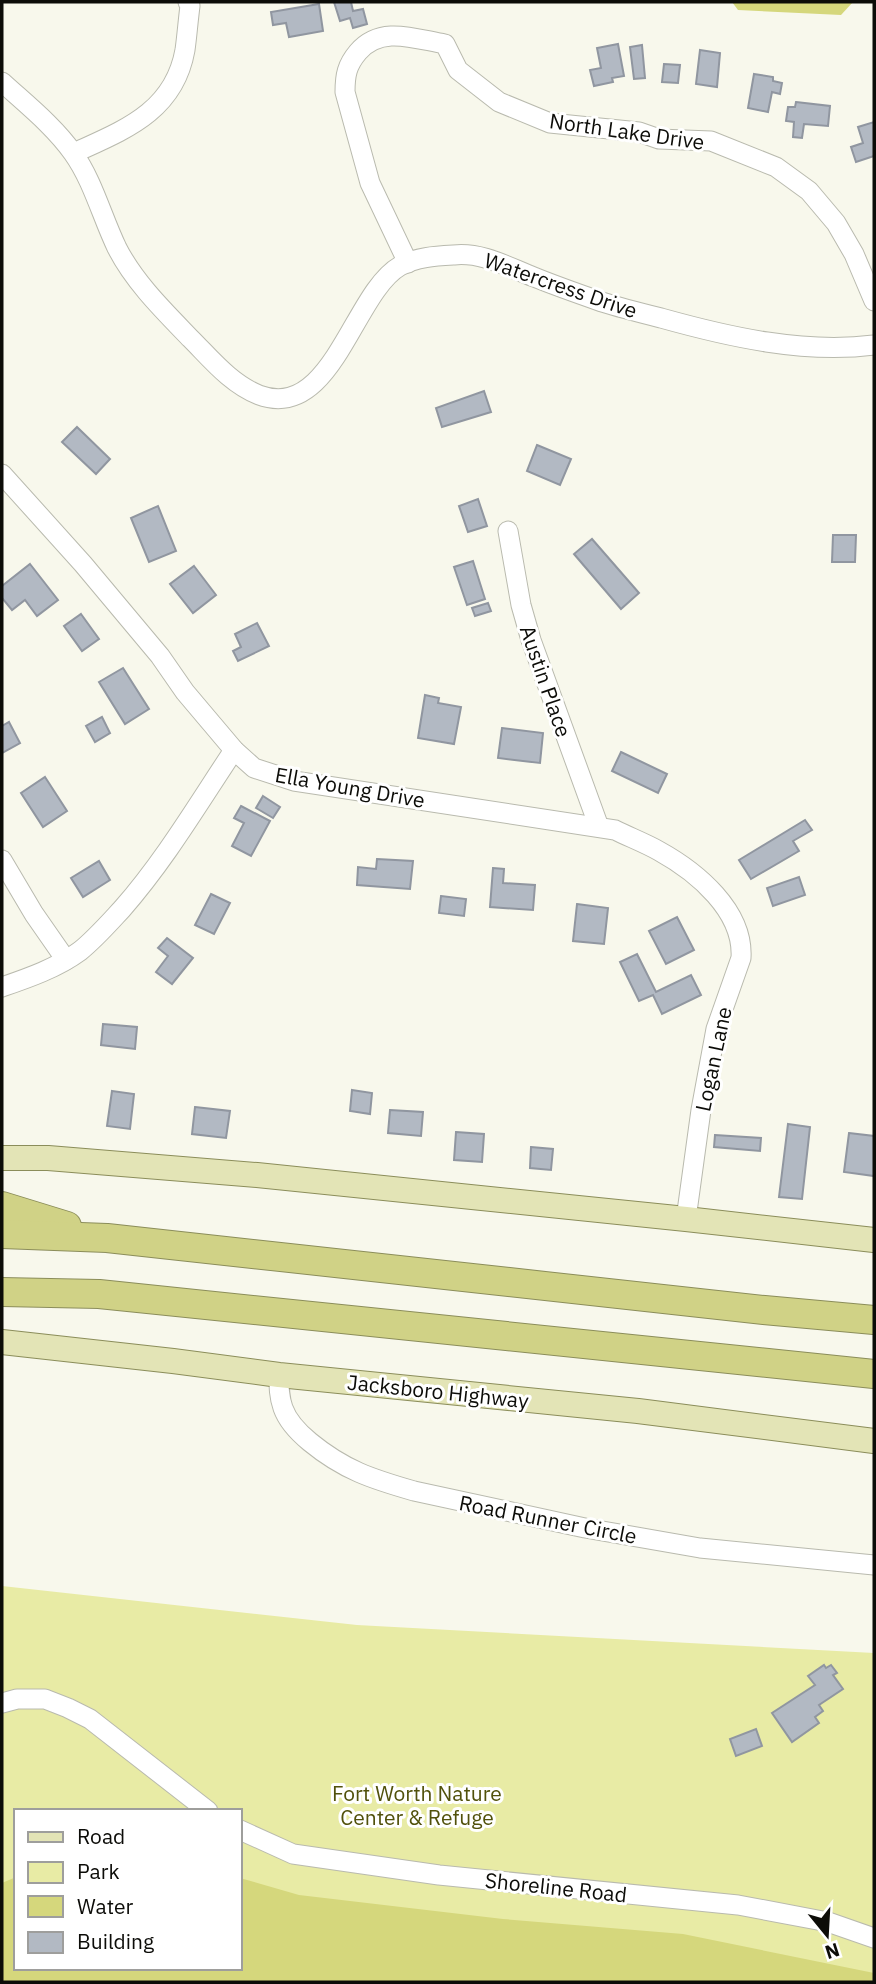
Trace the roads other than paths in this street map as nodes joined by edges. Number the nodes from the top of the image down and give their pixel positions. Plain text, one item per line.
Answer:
1 (188, 2) edge
2 (2, 82) edge
3 (74, 153) junction
4 (408, 263) junction
5 (874, 301) edge
6 (874, 345) edge
7 (2, 474) edge
8 (508, 531) dead end
9 (234, 750) junction
10 (599, 827) junction
11 (2, 860) edge
12 (723, 905) joint
13 (66, 960) junction
14 (2, 987) edge
15 (2, 1158) edge
16 (2, 1206) edge
17 (686, 1219) junction
18 (2, 1234) edge
19 (107, 1238) junction
20 (874, 1240) edge
21 (2, 1292) edge
22 (874, 1320) edge
23 (2, 1342) edge
24 (874, 1374) edge
25 (279, 1375) junction
26 (874, 1441) edge
27 (874, 1565) edge
28 (2, 1703) edge
29 (205, 1809) edge
30 (242, 1831) edge
31 (874, 1938) edge

1 - 3 street
2 - 3 street, Watercress Drive
3 - 4 street, Watercress Drive
4 - 5 street, North Lake Drive
4 - 6 street, Watercress Drive
7 - 9 street, Ella Young Drive
8 - 10 street, Austin Place
9 - 10 street, Ella Young Drive
9 - 13 street
10 - 12 street, Ella Young Drive
11 - 13 street
12 - 17 street, Logan Lane
13 - 14 street
15 - 17 main road
16 - 19 highway
17 - 20 main road
18 - 19 highway
19 - 22 highway
21 - 24 highway
23 - 25 main road, Jacksboro Highway
25 - 26 main road, Jacksboro Highway
25 - 27 street, Road Runner Circle
28 - 29 street
30 - 31 street, Shoreline Road

